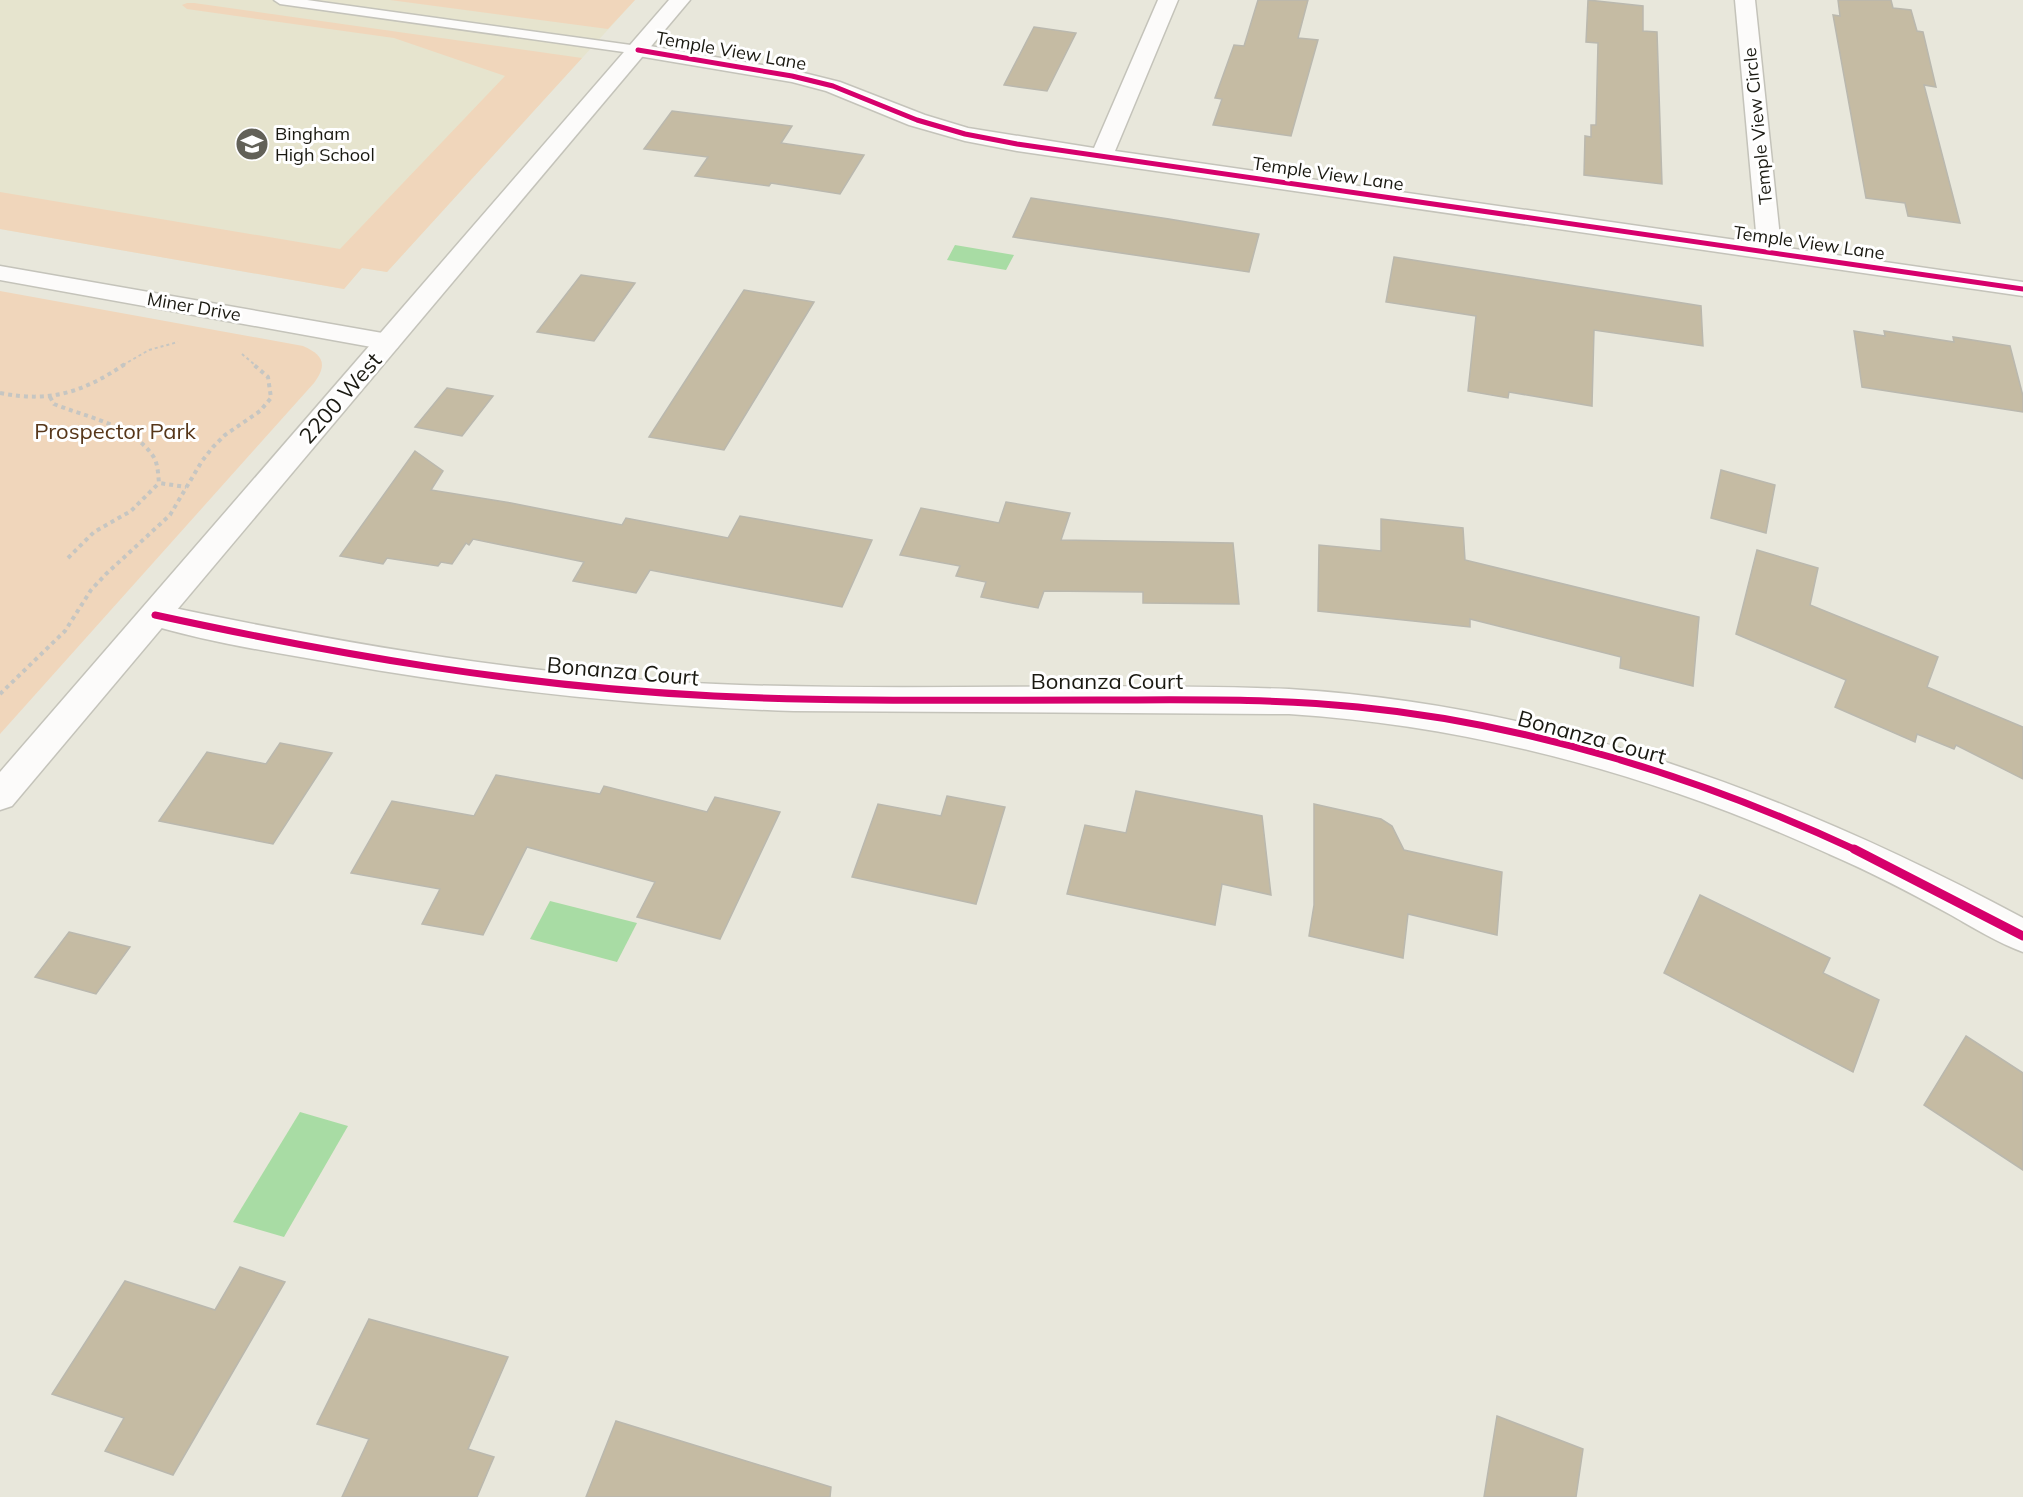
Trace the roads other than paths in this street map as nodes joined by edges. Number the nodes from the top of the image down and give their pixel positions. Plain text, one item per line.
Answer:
1 (280, 0) edge
2 (680, 0) edge
3 (1168, 0) edge
4 (1745, 0) edge
5 (638, 50) junction
6 (1102, 156) junction
7 (1770, 253) junction
8 (0, 273) edge
9 (2023, 289) edge
10 (388, 342) junction
11 (155, 615) junction
12 (0, 796) edge
13 (2023, 936) edge

1 - 5 lane
2 - 5 street, 2200 West
3 - 6 street
4 - 7 street, Temple View Circle
5 - 6 street, Temple View Lane
5 - 10 street, 2200 West
6 - 7 street, Temple View Lane
7 - 9 street, Temple View Lane
8 - 10 street, Miner Drive
10 - 11 street, 2200 West
11 - 12 street, 2200 West
11 - 13 street, Bonanza Court

